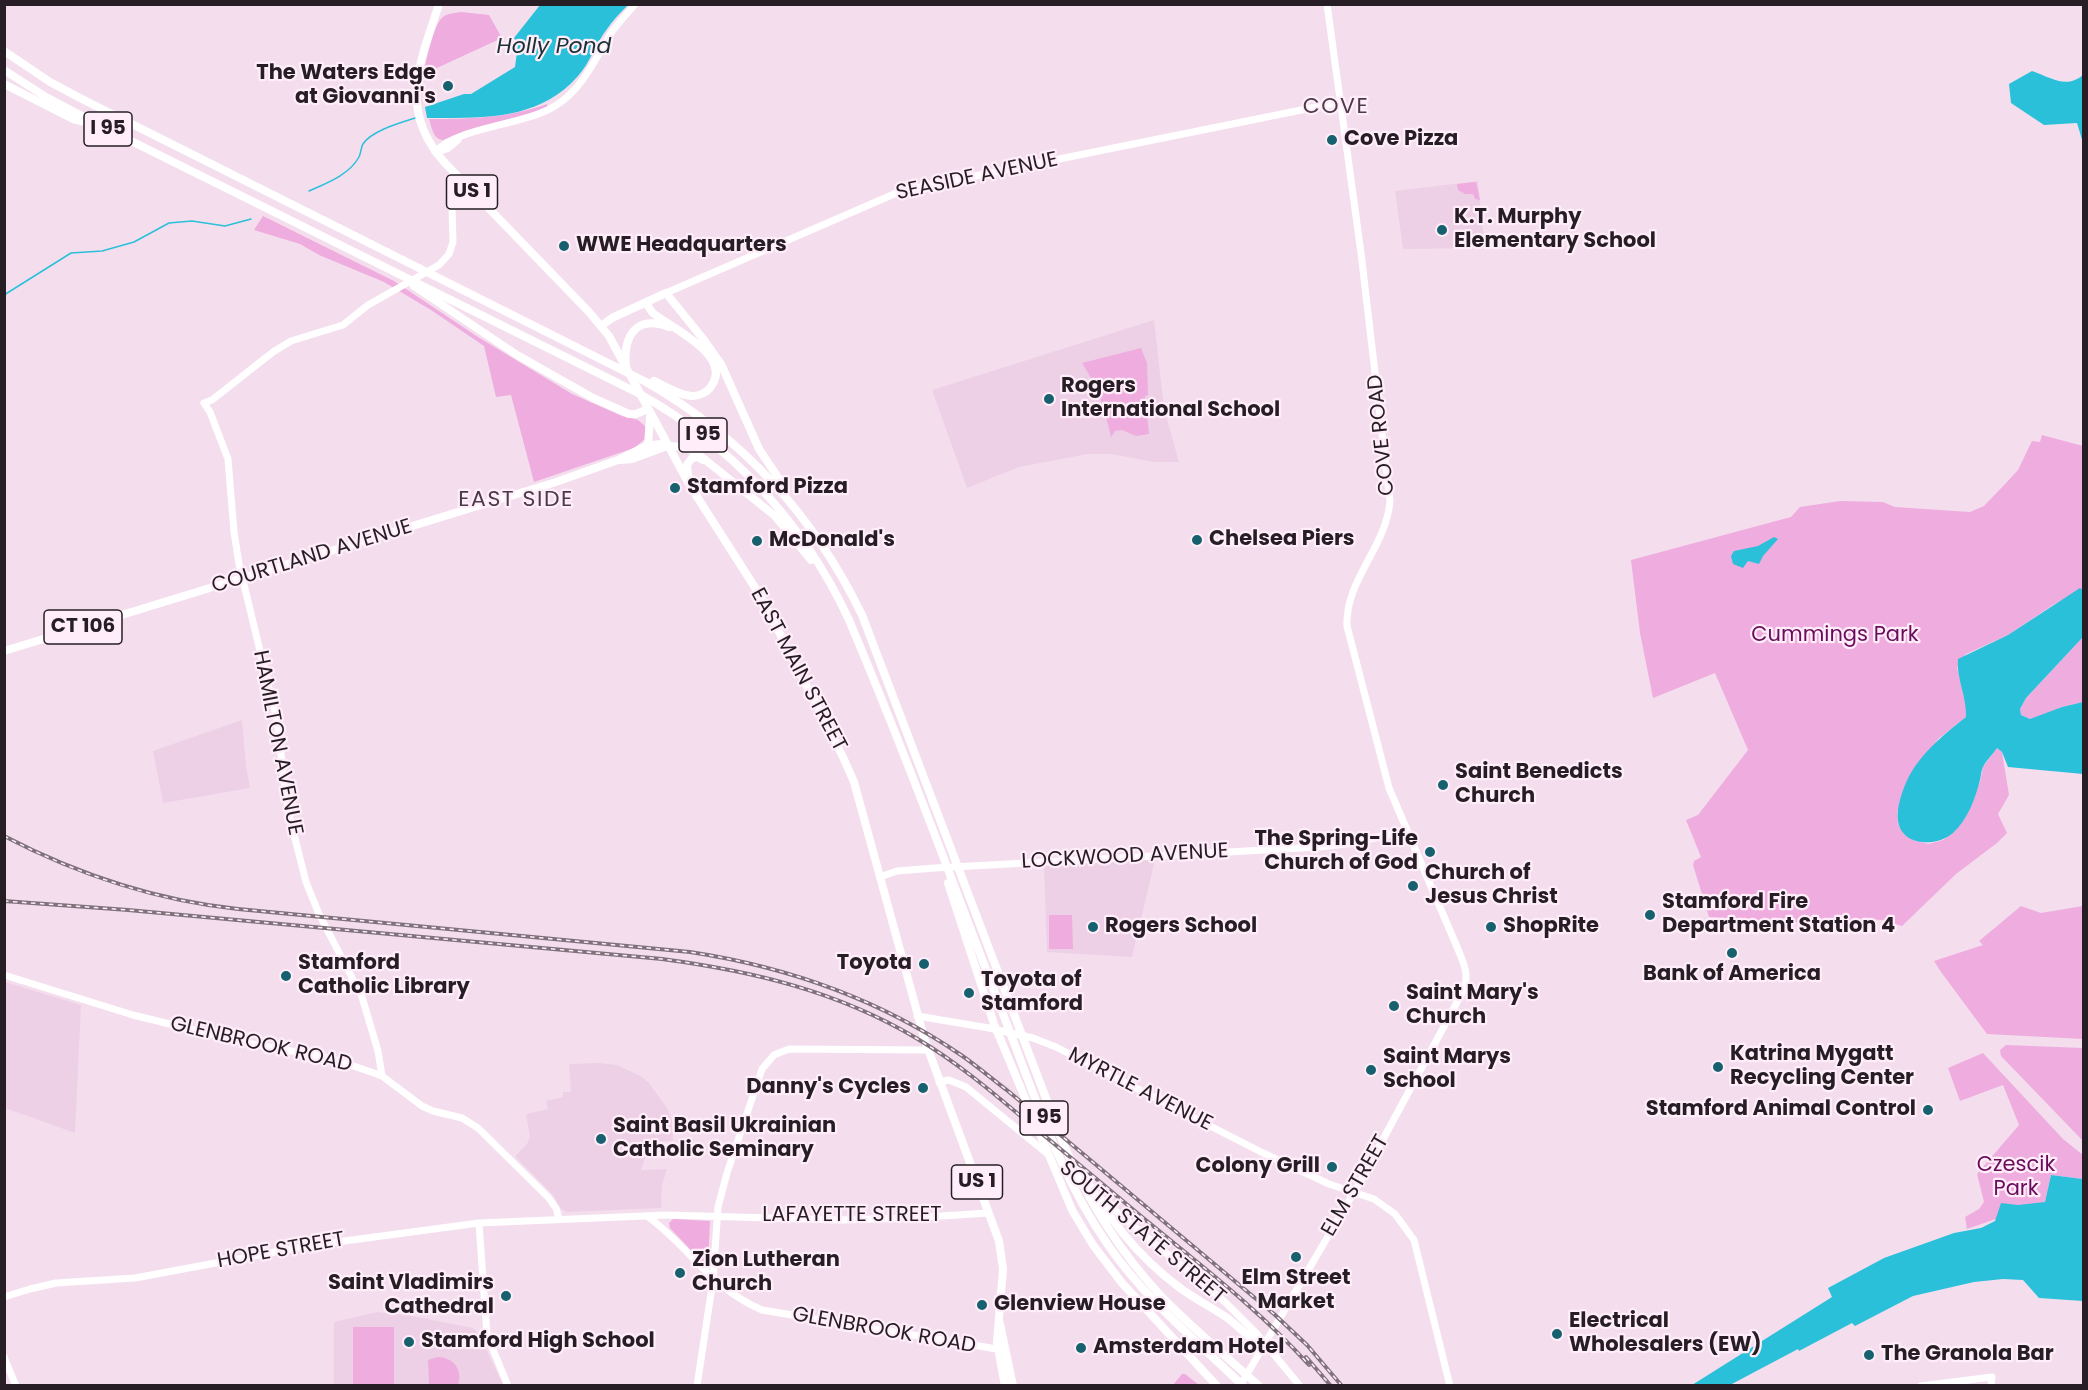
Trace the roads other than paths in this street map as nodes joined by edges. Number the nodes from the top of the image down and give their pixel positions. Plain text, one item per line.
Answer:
1 (439, 4) edge
2 (635, 4) edge
3 (1327, 4) edge
4 (4, 51) edge
5 (4, 70) edge
6 (4, 84) edge
7 (1341, 102) junction
8 (97, 124) junction
9 (435, 152) junction
10 (471, 191) junction
11 (666, 293) junction
12 (430, 294) junction
13 (646, 302) junction
14 (601, 326) junction
15 (685, 335) junction
16 (563, 340) junction
17 (624, 364) junction
18 (648, 409) junction
19 (648, 445) junction
20 (667, 446) junction
21 (631, 456) junction
22 (726, 476) junction
23 (697, 496) junction
24 (800, 514) junction
25 (242, 578) junction
26 (835, 590) junction
27 (4, 651) edge
28 (1406, 830) junction
29 (880, 877) junction
30 (972, 942) junction
31 (4, 975) edge
32 (1466, 983) joint
33 (917, 1016) junction
34 (927, 1050) junction
35 (382, 1076) junction
36 (939, 1082) junction
37 (1354, 1192) junction
38 (988, 1212) junction
39 (716, 1215) junction
40 (647, 1216) junction
41 (1100, 1217) junction
42 (559, 1219) junction
43 (479, 1223) junction
44 (713, 1280) junction
45 (4, 1298) edge
46 (1264, 1343) junction
47 (1001, 1350) junction
48 (4, 1357) edge
49 (1991, 1381) edge
50 (1240, 1383) edge
51 (1256, 1383) edge
52 (16, 1386) edge
53 (508, 1386) edge
54 (697, 1386) edge
55 (1005, 1386) edge
56 (1013, 1386) edge
57 (1217, 1386) edge
58 (1299, 1386) edge
59 (1450, 1386) edge
60 (1921, 1386) edge

1 - 9 main road, EAST MAIN STREET / US 1
2 - 9 street
3 - 7 street, COVE ROAD
4 - 16 highway, I 95
5 - 8 highway, I 95
6 - 8 highway
7 - 11 street, SEASIDE AVENUE
7 - 28 street, COVE ROAD
8 - 12 highway, I 95
9 - 10 main road, EAST MAIN STREET / US 1
10 - 14 main road, EAST MAIN STREET / US 1
10 - 25 street, HAMILTON AVENUE
11 - 13 main road, SEASIDE AVENUE
11 - 24 highway
12 - 18 highway
12 - 26 highway, I 95
13 - 14 main road, SEASIDE AVENUE
13 - 15 highway
14 - 17 main road, EAST MAIN STREET / US 1
15 - 16 highway
15 - 17 highway
16 - 24 highway, I 95
17 - 18 main road, EAST MAIN STREET / US 1
18 - 19 main road
18 - 20 main road, EAST MAIN STREET / US 1
19 - 20 main road, COURTLAND AVENUE / CT 106
19 - 21 main road, COURTLAND AVENUE / CT 106
20 - 21 main road, COURTLAND AVENUE / CT 106
20 - 22 highway
20 - 23 main road, EAST MAIN STREET / US 1
21 - 25 main road, COURTLAND AVENUE / CT 106
22 - 23 highway
22 - 26 highway
23 - 29 main road, EAST MAIN STREET / US 1
24 - 41 highway, I 95
25 - 27 main road, COURTLAND AVENUE / CT 106
25 - 35 street, HAMILTON AVENUE
26 - 30 highway, I 95
28 - 29 street, LOCKWOOD AVENUE
28 - 32 street, COVE ROAD
29 - 33 main road, EAST MAIN STREET / US 1
30 - 41 highway, I 95
30 - 57 highway
31 - 35 street, GLENBROOK ROAD
32 - 37 street, ELM STREET
33 - 34 main road, EAST MAIN STREET / US 1
33 - 37 street, MYRTLE AVENUE
34 - 36 main road, EAST MAIN STREET / US 1
34 - 39 street
35 - 42 street, GLENBROOK ROAD
36 - 38 main road, EAST MAIN STREET / US 1
36 - 46 street, SOUTH STATE STREET
37 - 46 street, ELM STREET
37 - 59 street, MYRTLE AVENUE
38 - 39 street, LAFAYETTE STREET
38 - 47 main road, EAST MAIN STREET / US 1
39 - 40 street, LAFAYETTE STREET
39 - 44 street
40 - 42 street
40 - 44 street, GLENBROOK ROAD
41 - 46 highway
41 - 50 highway, I 95
41 - 51 highway, I 95
42 - 43 street, HOPE STREET
43 - 45 street, HOPE STREET
43 - 53 street
44 - 47 street, GLENBROOK ROAD
44 - 54 street
46 - 50 street, ELM STREET
46 - 58 street, SOUTH STATE STREET
47 - 55 main road, EAST MAIN STREET / US 1
47 - 56 main road, EAST MAIN STREET / US 1
48 - 52 street
49 - 60 street

